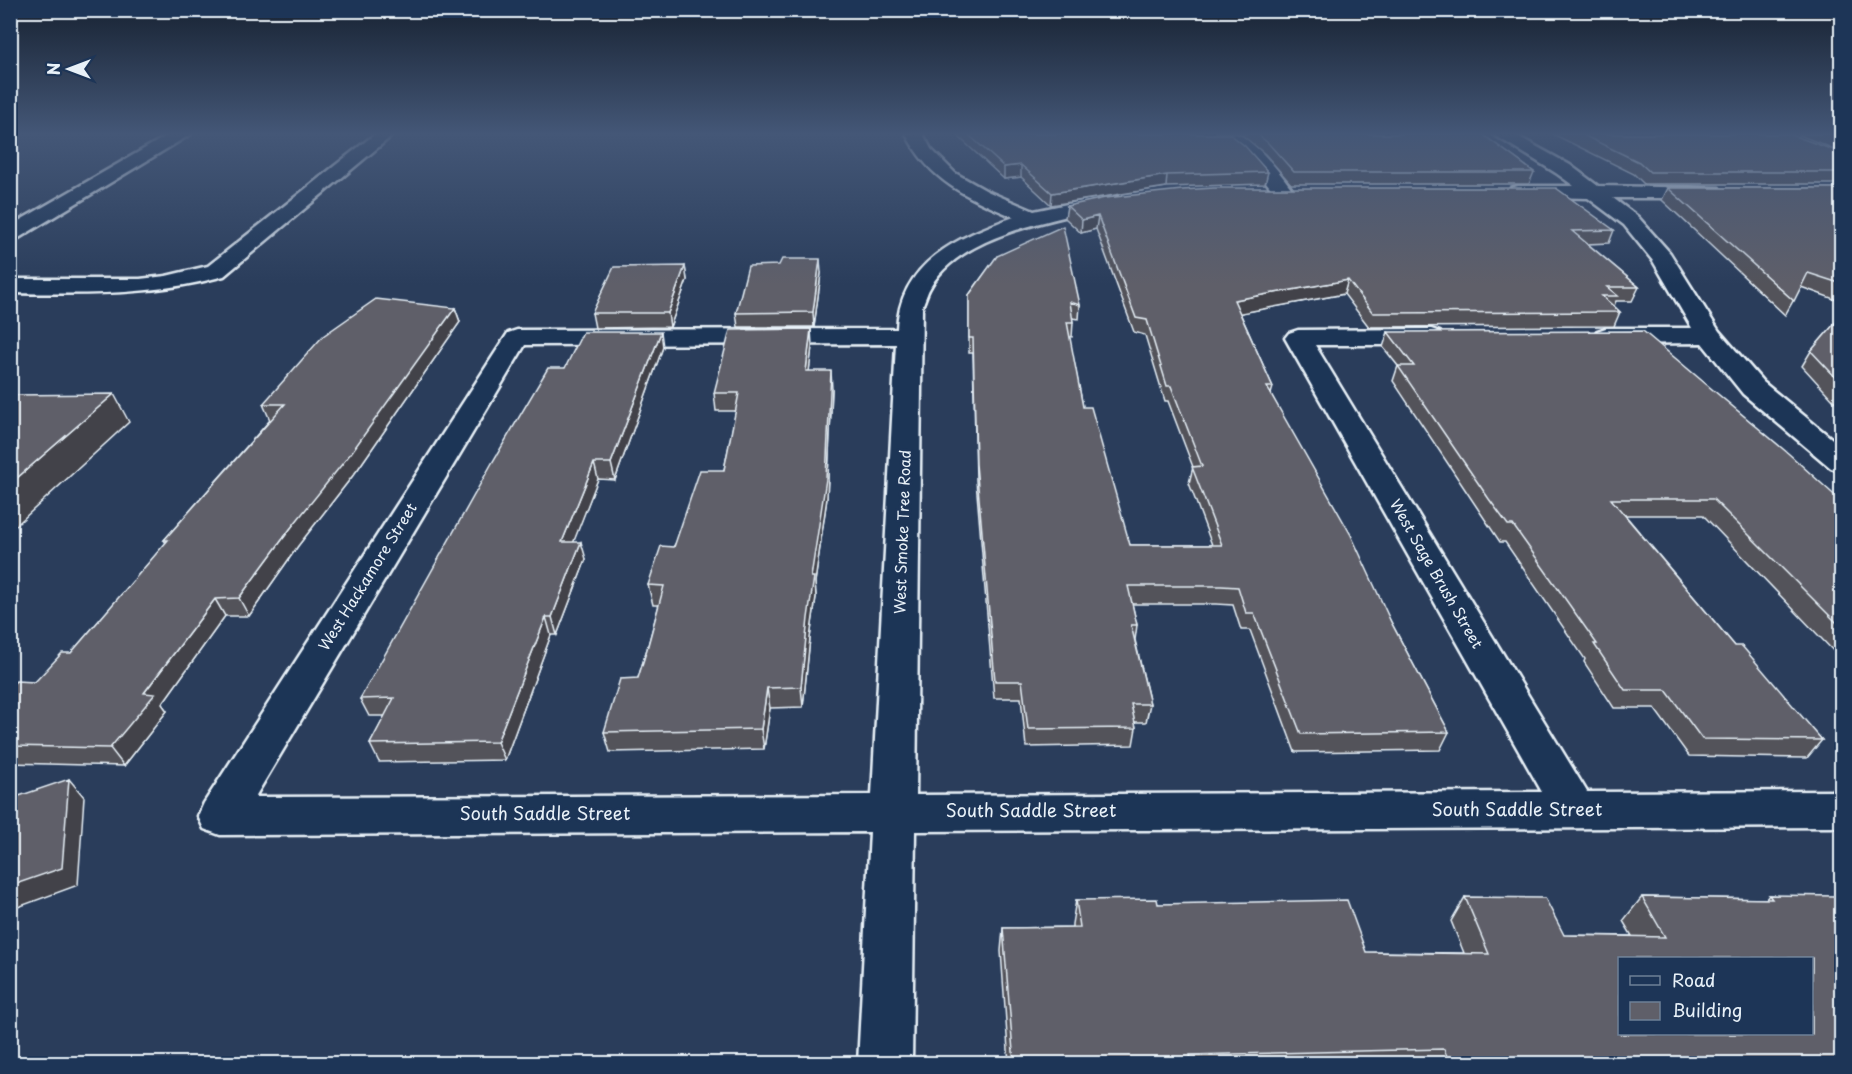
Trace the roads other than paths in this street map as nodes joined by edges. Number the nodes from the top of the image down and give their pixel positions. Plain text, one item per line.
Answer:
1 (98, 184) edge
2 (324, 184) edge
3 (959, 184) edge
4 (1278, 184) edge
5 (1584, 184) edge
6 (1263, 192) edge
7 (1284, 192) junction
8 (1308, 192) edge
9 (1499, 192) edge
10 (1595, 192) junction
11 (1726, 192) edge
12 (1133, 198) edge
13 (1032, 218) junction
14 (10, 236) edge
15 (10, 286) edge
16 (908, 336) junction
17 (1580, 336) edge
18 (1709, 336) junction
19 (1451, 337) edge
20 (1842, 462) edge
21 (1574, 809) junction
22 (1842, 809) edge
23 (894, 812) junction
24 (220, 816) joint
25 (885, 1064) edge

1 - 14 street
2 - 15 street
3 - 13 street
4 - 7 street
5 - 10 street
6 - 7 street
7 - 8 street
9 - 10 street
10 - 11 street
10 - 18 street
12 - 13 street, West Smoke Tree Road
13 - 16 street, West Smoke Tree Road
16 - 23 street, West Smoke Tree Road
16 - 24 street, West Hackamore Street
17 - 18 street
18 - 20 street
19 - 21 street, West Sage Brush Street
21 - 22 street, South Saddle Street
21 - 23 street, South Saddle Street
23 - 24 street, South Saddle Street
23 - 25 street, West Smoke Tree Road

